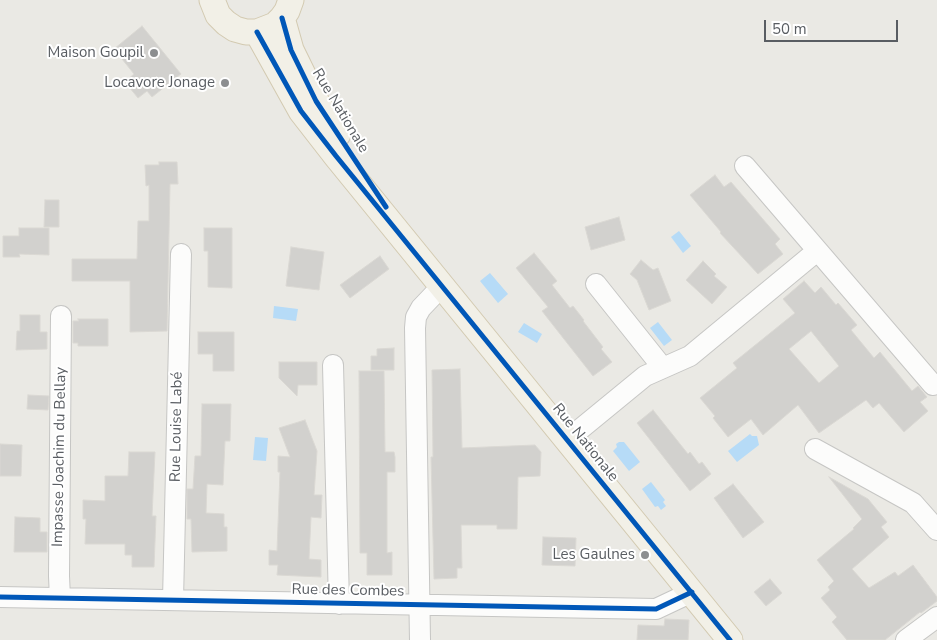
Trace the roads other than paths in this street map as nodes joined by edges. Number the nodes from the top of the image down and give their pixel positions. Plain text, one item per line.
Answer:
1 (212, 0) edge
2 (286, 9) edge
3 (258, 32) junction
4 (745, 166) dead end
5 (817, 251) junction
6 (181, 254) dead end
7 (421, 262) junction
8 (596, 284) dead end
9 (441, 287) junction
10 (61, 316) dead end
11 (333, 365) dead end
12 (663, 368) junction
13 (933, 385) dead end
14 (567, 440) junction
15 (815, 449) dead end
16 (937, 530) edge
17 (692, 592) junction
18 (0, 597) edge
19 (60, 598) junction
20 (173, 600) junction
21 (340, 604) junction
22 (419, 605) junction
23 (937, 617) edge
24 (420, 640) edge
25 (730, 640) edge
26 (906, 640) edge

1 - 3 main road
2 - 3 main road
2 - 7 main road, Rue Nationale
3 - 7 main road, Rue Nationale
4 - 5 street
5 - 12 street
5 - 13 street
6 - 20 street, Rue Louise Labé
7 - 9 main road, Rue Nationale
8 - 12 street
9 - 14 main road, Rue Nationale
9 - 22 street
10 - 19 street, Impasse Joachim du Bellay
11 - 21 street
12 - 14 street
14 - 17 main road, Rue Nationale
15 - 16 street
17 - 22 street, Rue des Combes
17 - 25 main road, Rue Nationale
18 - 19 street, Rue des Combes
19 - 20 street, Rue des Combes
20 - 21 street, Rue des Combes
21 - 22 street, Rue des Combes
22 - 24 street
23 - 26 street

